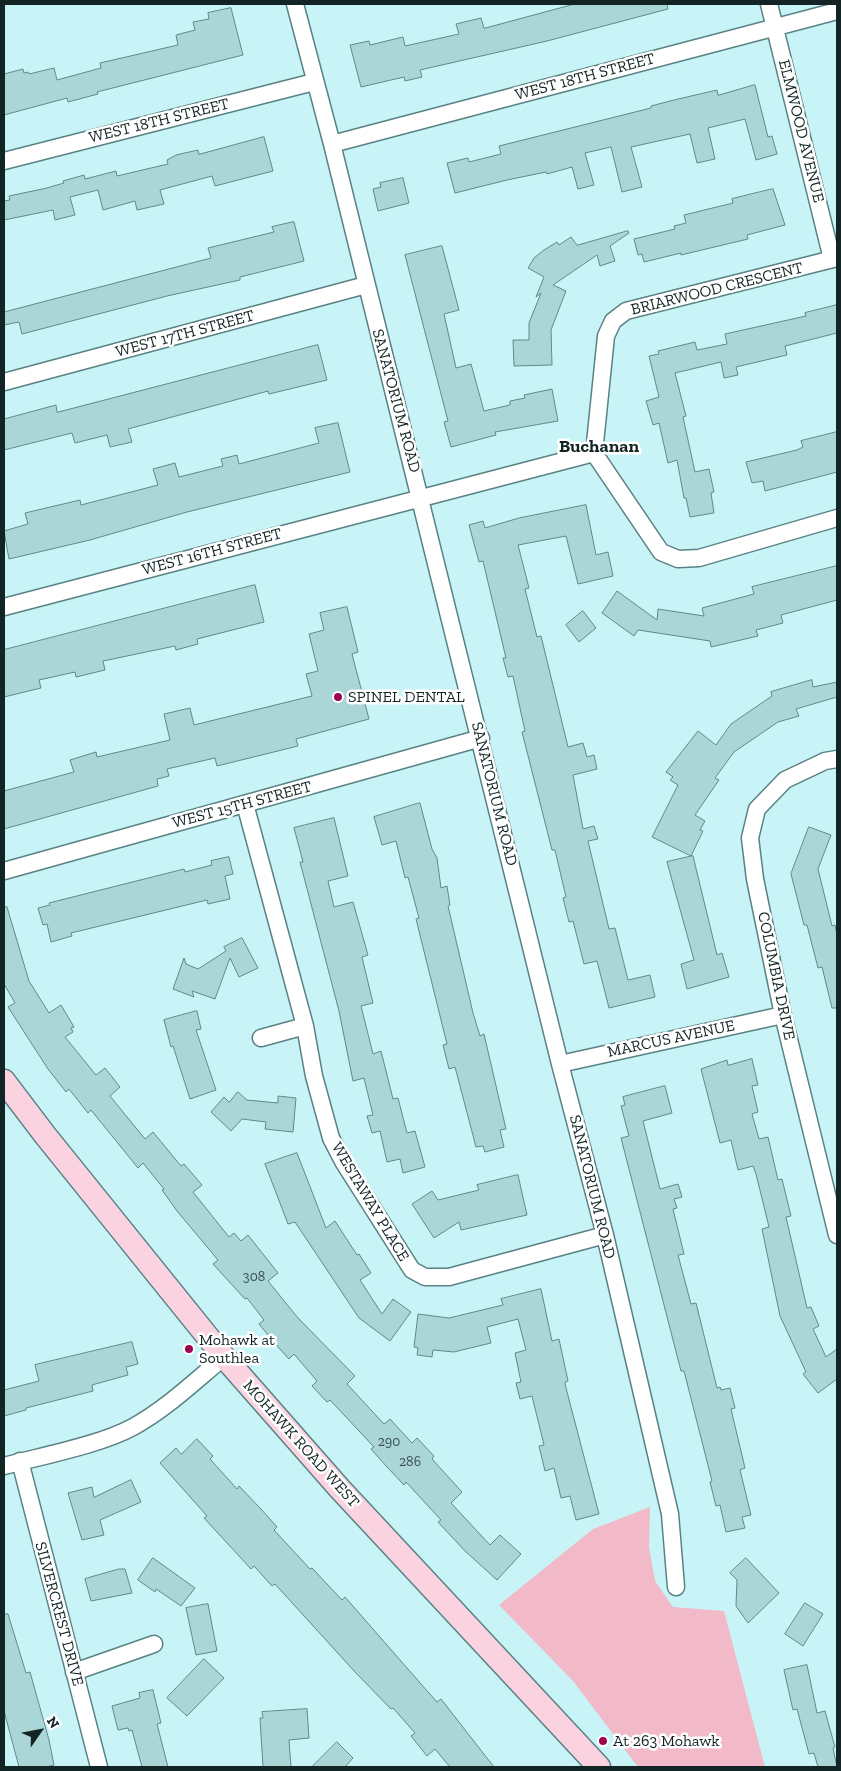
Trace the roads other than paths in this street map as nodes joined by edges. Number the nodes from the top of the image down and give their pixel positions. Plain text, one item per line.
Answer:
1 (295, 4) edge
2 (769, 4) edge
3 (837, 11) edge
4 (775, 27) junction
5 (314, 82) junction
6 (332, 144) junction
7 (4, 161) edge
8 (835, 258) edge
9 (366, 285) junction
10 (4, 382) edge
11 (594, 453) junction
12 (421, 497) junction
13 (837, 518) edge
14 (4, 607) edge
15 (481, 738) junction
16 (837, 759) edge
17 (245, 804) junction
18 (4, 871) edge
19 (783, 1015) junction
20 (305, 1026) junction
21 (261, 1038) dead end
22 (560, 1064) junction
23 (4, 1081) edge
24 (605, 1236) junction
25 (837, 1236) edge
26 (224, 1357) junction
27 (20, 1461) junction
28 (4, 1466) edge
29 (676, 1587) dead end
30 (154, 1644) dead end
31 (74, 1672) junction
32 (99, 1767) edge
33 (599, 1767) edge

1 - 5 street, SANATORIUM ROAD
2 - 4 street, ELMWOOD AVENUE
3 - 4 street, WEST 18TH STREET
4 - 6 street, WEST 18TH STREET
4 - 8 street, ELMWOOD AVENUE
5 - 6 street, SANATORIUM ROAD
5 - 7 street, WEST 18TH STREET
6 - 9 street, SANATORIUM ROAD
8 - 11 street, BRIARWOOD CRESCENT
9 - 10 street, WEST 17TH STREET
9 - 12 street, SANATORIUM ROAD
11 - 12 street
11 - 13 street
12 - 14 street, WEST 16TH STREET
12 - 15 street, SANATORIUM ROAD
15 - 17 street, WEST 15TH STREET
15 - 22 street, SANATORIUM ROAD
16 - 19 street, COLUMBIA DRIVE
17 - 18 street, WEST 15TH STREET
17 - 20 street, WESTAWAY PLACE
19 - 22 street, MARCUS AVENUE
19 - 25 street, COLUMBIA DRIVE
20 - 21 street
20 - 24 street, WESTAWAY PLACE
22 - 24 street, SANATORIUM ROAD
23 - 26 main road, MOHAWK ROAD WEST
24 - 29 street, SANATORIUM ROAD
26 - 27 street
26 - 33 main road, MOHAWK ROAD WEST
27 - 28 street
27 - 31 street, SILVERCREST DRIVE
30 - 31 street
31 - 32 street, SILVERCREST DRIVE

